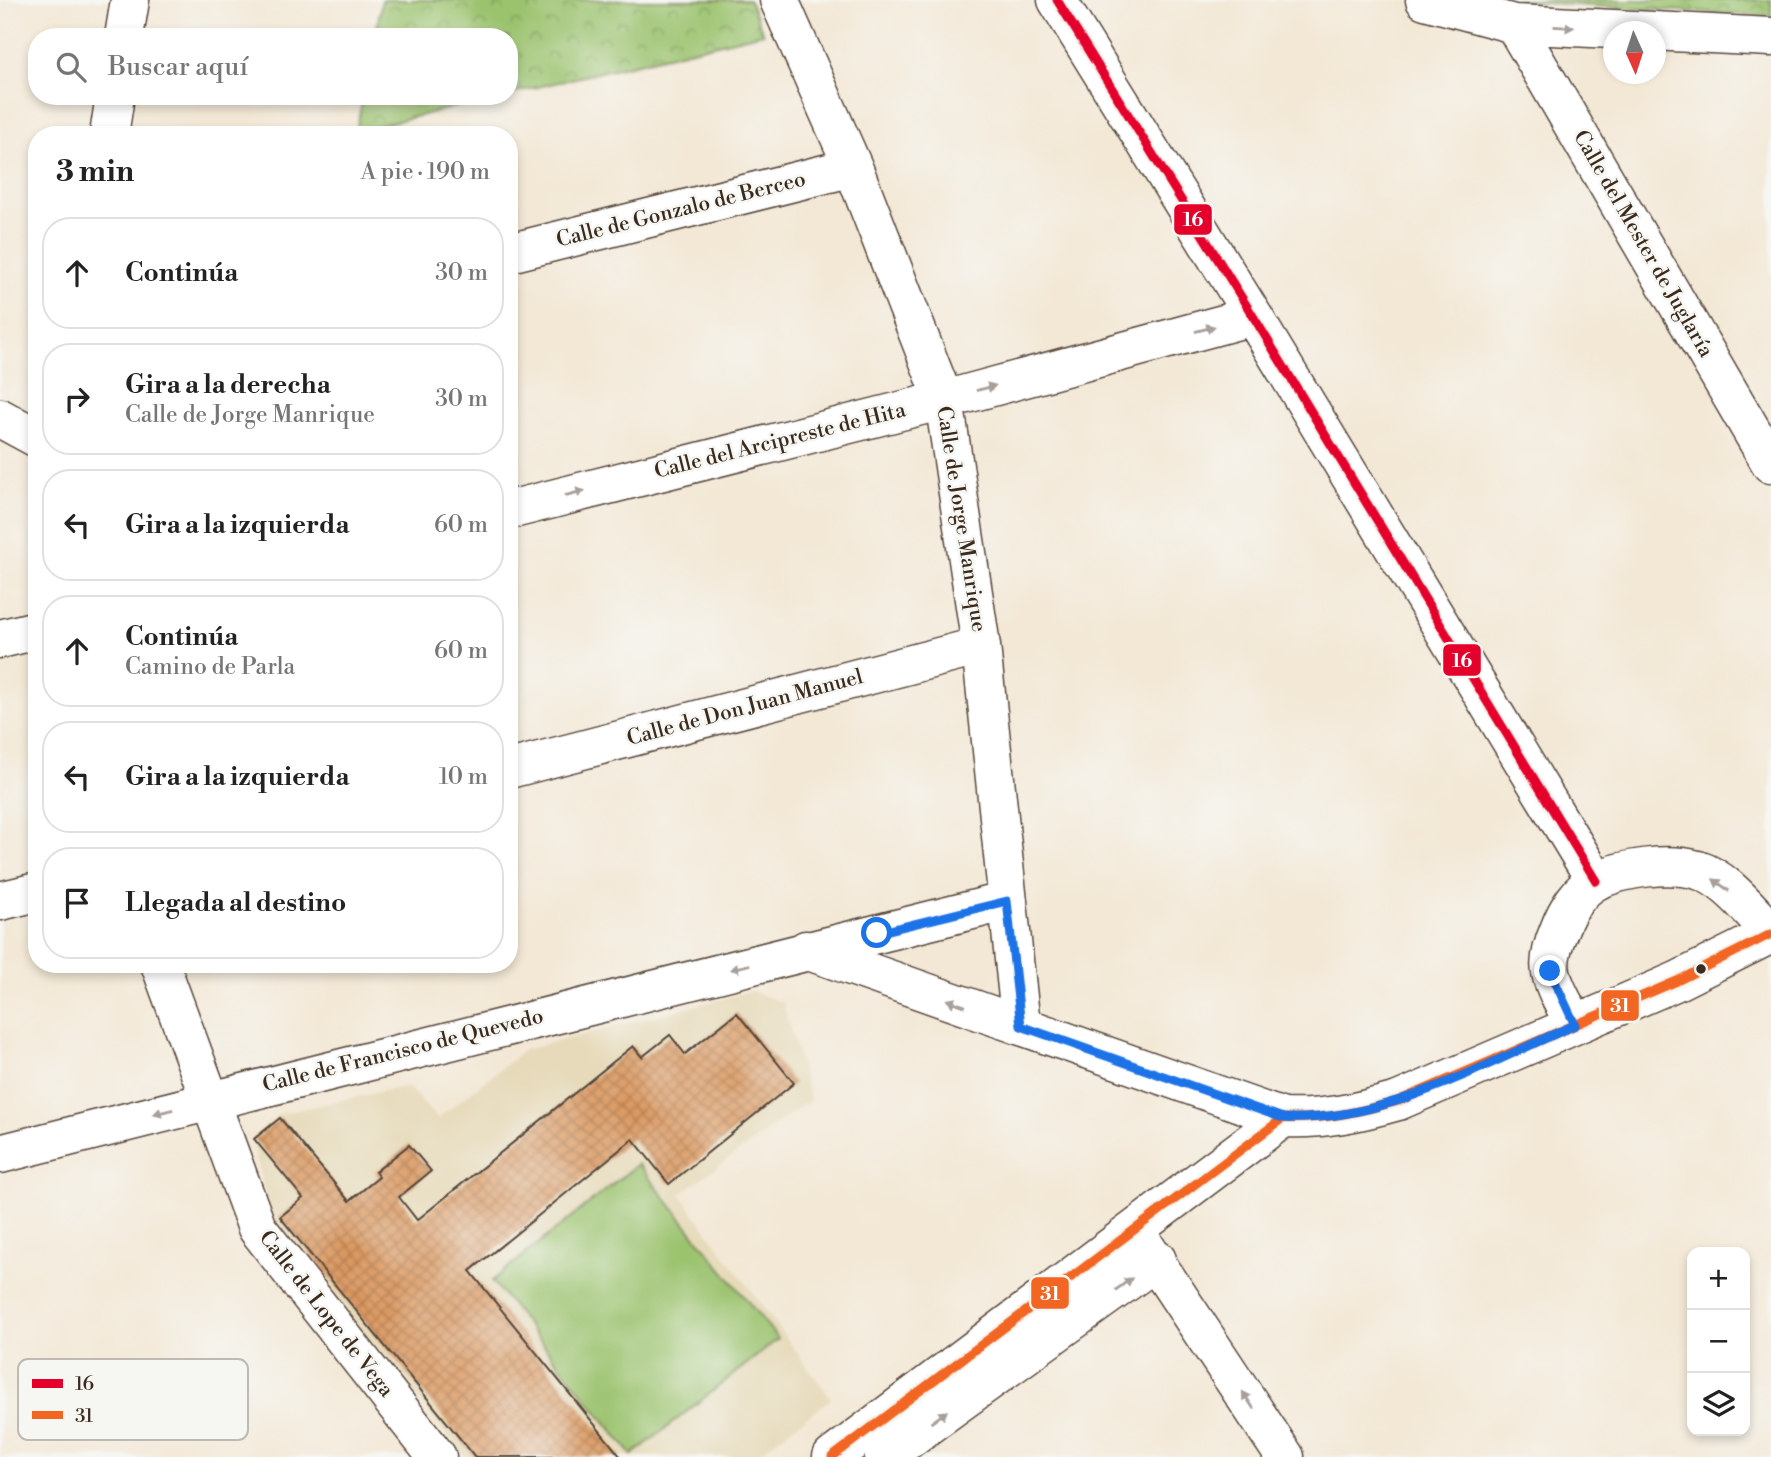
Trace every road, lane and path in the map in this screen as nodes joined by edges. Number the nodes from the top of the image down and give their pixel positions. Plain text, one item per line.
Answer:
1 (130, 0) edge
2 (779, 0) edge
3 (1057, 0) edge
4 (1425, 0) edge
5 (1514, 24) junction
6 (125, 28) edge
7 (1771, 37) edge
8 (114, 105) edge
9 (110, 126) edge
10 (853, 167) junction
11 (518, 251) edge
12 (1253, 316) junction
13 (944, 400) junction
14 (0, 418) edge
15 (28, 433) edge
16 (1771, 464) edge
17 (518, 508) edge
18 (28, 632) edge
19 (0, 639) edge
20 (981, 646) junction
21 (518, 767) edge
22 (1596, 881) junction
23 (28, 894) edge
24 (0, 901) edge
25 (1007, 901) junction
26 (1771, 933) edge
27 (806, 950) junction
28 (163, 973) edge
29 (1575, 1025) junction
30 (1021, 1026) junction
31 (208, 1100) junction
32 (1283, 1118) junction
33 (0, 1154) edge
34 (1145, 1246) junction
35 (437, 1457) edge
36 (832, 1457) edge
37 (884, 1457) edge
38 (1285, 1457) edge

1 - 6 street
2 - 10 street, Calle de Jorge Manrique
3 - 12 street
4 - 5 street
5 -> 7 street
5 - 16 street, Calle del Mester de Juglaría
8 - 9 street
10 - 11 street, Calle de Gonzalo de Berceo
10 - 13 street, Calle de Jorge Manrique
13 -> 12 street, Calle del Arcipreste de Hita
12 - 22 street
17 -> 13 street, Calle del Arcipreste de Hita
13 - 20 street, Calle de Jorge Manrique
14 - 15 street
18 - 19 street
20 - 21 street, Calle de Don Juan Manuel
20 - 25 street, Calle de Jorge Manrique
26 -> 22 street
22 - 29 street
23 - 24 street
25 - 27 street, Calle de Francisco de Quevedo
25 - 30 street, Calle de Jorge Manrique
26 - 29 street
30 -> 27 street
27 -> 31 street, Calle de Francisco de Quevedo
28 - 31 street, Calle de Lope de Vega
29 - 32 street
30 - 32 street
31 -> 33 street, Calle de Francisco de Quevedo
31 - 35 street, Calle de Lope de Vega
32 - 34 street
34 - 36 street
37 -> 34 street
38 -> 34 street

